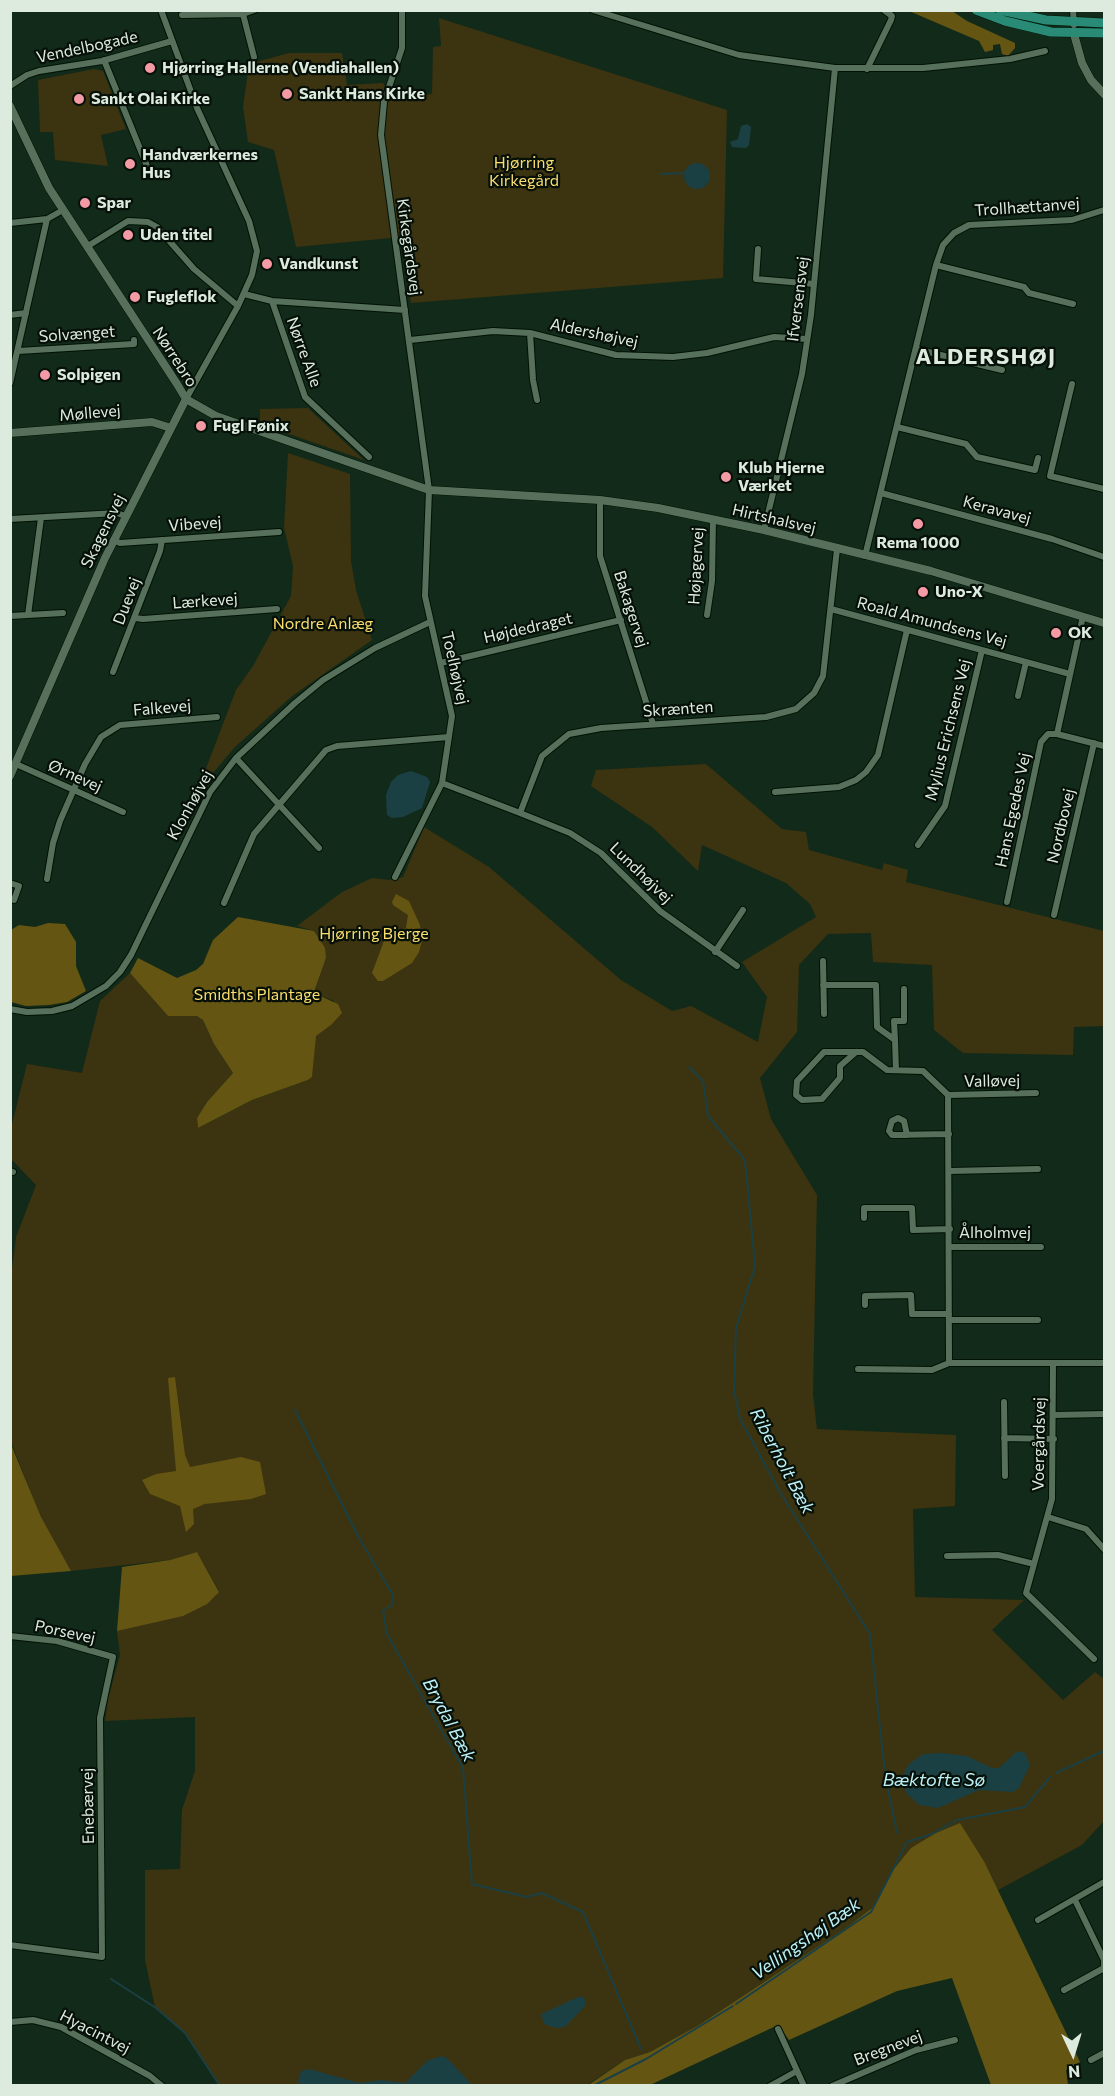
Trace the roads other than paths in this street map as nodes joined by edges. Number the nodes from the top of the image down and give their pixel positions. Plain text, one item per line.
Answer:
1 (254, 10) edge
2 (402, 10) edge
3 (593, 10) edge
4 (884, 10) edge
5 (976, 10) edge
6 (1000, 10) edge
7 (1073, 10) edge
8 (162, 11) edge
9 (243, 14) junction
10 (182, 15) dead end
11 (1074, 23) junction
12 (1104, 23) edge
13 (1104, 33) edge
14 (1074, 34) junction
15 (172, 41) junction
16 (1046, 51) dead end
17 (254, 57) dead end
18 (104, 60) junction
19 (835, 68) junction
20 (867, 69) junction
21 (10, 86) edge
22 (1104, 94) edge
23 (10, 106) edge
24 (149, 171) dead end
25 (63, 210) junction
26 (1104, 210) edge
27 (47, 219) junction
28 (10, 223) edge
29 (88, 246) junction
30 (758, 249) dead end
31 (936, 265) junction
32 (814, 284) junction
33 (244, 294) junction
34 (272, 301) junction
35 (1073, 304) dead end
36 (238, 306) junction
37 (405, 310) junction
38 (26, 313) junction
39 (10, 315) edge
40 (530, 333) junction
41 (807, 339) junction
42 (134, 340) dead end
43 (410, 340) junction
44 (916, 349) junction
45 (18, 351) junction
46 (1002, 370) dead end
47 (10, 383) edge
48 (1072, 384) dead end
49 (186, 399) junction
50 (537, 400) dead end
51 (897, 427) junction
52 (171, 428) junction
53 (10, 433) edge
54 (369, 457) dead end
55 (1038, 458) dead end
56 (1104, 489) edge
57 (429, 490) junction
58 (881, 493) junction
59 (600, 500) junction
60 (125, 516) junction
61 (41, 518) junction
62 (10, 519) edge
63 (712, 519) junction
64 (764, 530) junction
65 (279, 532) dead end
66 (113, 540) junction
67 (162, 540) junction
68 (837, 549) junction
69 (865, 556) junction
70 (1104, 557) edge
71 (278, 609) dead end
72 (831, 609) junction
73 (63, 613) dead end
74 (28, 615) junction
75 (707, 615) dead end
76 (10, 616) edge
77 (1083, 616) junction
78 (135, 618) junction
79 (621, 620) junction
80 (430, 622) junction
81 (1104, 623) edge
82 (907, 630) junction
83 (982, 650) junction
84 (1026, 662) junction
85 (441, 663) junction
86 (113, 672) dead end
87 (1070, 674) junction
88 (1018, 696) dead end
89 (217, 717) dead end
90 (653, 724) junction
91 (1057, 735) junction
92 (449, 737) junction
93 (1094, 743) junction
94 (1104, 746) edge
95 (236, 758) junction
96 (16, 764) junction
97 (10, 776) edge
98 (441, 783) junction
99 (74, 790) junction
100 (775, 792) dead end
101 (278, 804) junction
102 (123, 812) dead end
103 (520, 813) junction
104 (918, 845) dead end
105 (319, 848) dead end
106 (395, 877) dead end
107 (47, 879) dead end
108 (10, 883) edge
109 (14, 900) dead end
110 (224, 903) dead end
111 (1007, 903) dead end
112 (743, 910) dead end
113 (1054, 915) dead end
114 (715, 952) junction
115 (823, 960) dead end
116 (737, 966) dead end
117 (823, 985) junction
118 (904, 989) dead end
119 (10, 1009) edge
120 (824, 1014) dead end
121 (895, 1040) junction
122 (856, 1053) junction
123 (896, 1071) junction
124 (1036, 1093) dead end
125 (948, 1095) junction
126 (949, 1134) junction
127 (907, 1135) dead end
128 (1038, 1169) dead end
129 (950, 1171) junction
130 (864, 1218) dead end
131 (950, 1229) junction
132 (1041, 1246) dead end
133 (950, 1247) junction
134 (865, 1305) dead end
135 (949, 1317) junction
136 (1038, 1320) dead end
137 (949, 1363) junction
138 (1053, 1363) junction
139 (1104, 1363) edge
140 (858, 1369) dead end
141 (1004, 1402) dead end
142 (1104, 1414) edge
143 (1054, 1415) junction
144 (1004, 1438) junction
145 (1054, 1439) junction
146 (1005, 1476) dead end
147 (1048, 1517) junction
148 (1104, 1549) edge
149 (947, 1556) dead end
150 (1034, 1564) junction
151 (10, 1636) edge
152 (113, 1657) joint
153 (1094, 1659) dead end
154 (1104, 1882) edge
155 (1075, 1900) junction
156 (1038, 1920) dead end
157 (10, 1945) edge
158 (1104, 1969) edge
159 (1064, 1990) dead end
160 (10, 2022) edge
161 (778, 2029) dead end
162 (955, 2040) dead end
163 (1104, 2053) edge
164 (1091, 2060) dead end
165 (797, 2071) junction
166 (162, 2085) edge
167 (770, 2085) edge
168 (804, 2085) edge
169 (832, 2085) edge

1 - 9 street
2 - 37 street, Kirkegårdsvej
3 - 19 street
4 - 20 street
5 - 14 main road
6 - 11 main road
7 - 11 street
8 - 15 street, Skagensvej
9 - 10 street
9 - 17 street
11 - 12 main road
11 - 14 street
13 - 14 main road
14 - 22 street
15 - 18 street, Vendelbogade
15 - 33 street, Skagensvej
16 - 20 street
18 - 21 street, Vendelbogade
18 - 24 street
19 - 20 street
19 - 32 street, Ifversensvej
23 - 25 street, Nørrebro
25 - 27 street
25 - 29 street, Nørrebro
26 - 31 street, Trollhættanvej
27 - 28 street
27 - 38 street
29 - 36 street
29 - 49 street, Nørrebro
30 - 32 street
31 - 35 street
31 - 44 street, Trollhættanvej
32 - 41 street, Ifversensvej
33 - 34 street
33 - 36 street, Skagensvej
34 - 37 street
34 - 54 street, Nørre Alle
36 - 49 street, Skagensvej
37 - 43 street, Kirkegårdsvej
38 - 39 street
38 - 45 street
40 - 41 street, Aldershøjvej
40 - 43 street, Aldershøjvej
40 - 50 street
41 - 64 street, Ifversensvej
42 - 45 street, Solvænget
43 - 57 street, Kirkegårdsvej
44 - 46 street
44 - 51 street, Trollhættanvej
45 - 47 street
48 - 56 street
49 - 52 street, Skagensvej
49 - 57 street, Nørrebro
51 - 55 street
51 - 58 street, Trollhættanvej
52 - 53 street, Møllevej
52 - 60 street, Skagensvej
57 - 59 street, Hirtshalsvej
57 - 80 street, Toelhøjvej
58 - 69 street, Trollhættanvej
58 - 70 street, Keravavej
59 - 63 street, Hirtshalsvej
59 - 79 street, Bakagervej
60 - 61 street
60 - 66 street, Skagensvej
61 - 62 street
61 - 74 street
63 - 64 street, Hirtshalsvej
63 - 75 street, Højagervej
64 - 68 street, Hirtshalsvej
65 - 67 street, Vibevej
66 - 67 street, Vibevej
66 - 96 street, Skagensvej
67 - 78 street, Duevej
68 - 69 street, Hirtshalsvej
68 - 72 street, Skrænten
69 - 77 street, Hirtshalsvej
71 - 78 street, Lærkevej
72 - 82 street, Roald Amundsens Vej
72 - 90 street, Skrænten
73 - 74 street
74 - 76 street
77 - 81 street, Hirtshalsvej
77 - 87 street
78 - 86 street, Duevej
79 - 85 street, Højdedraget
79 - 90 street, Bakagervej
80 - 85 street, Toelhøjvej
80 - 95 street, Klonhøjvej
82 - 83 street, Roald Amundsens Vej
82 - 100 street
83 - 84 street, Roald Amundsens Vej
83 - 104 street, Mylius Erichsens Vej
84 - 87 street, Roald Amundsens Vej
84 - 88 street, Roald Amundsens Vej
85 - 92 street, Toelhøjvej
87 - 91 street
89 - 99 street, Falkevej
90 - 103 street, Skrænten
91 - 93 street
91 - 111 street, Hans Egedes Vej
92 - 98 street, Toelhøjvej
92 - 101 street
93 - 94 street
93 - 113 street, Nordbovej
95 - 101 street
95 - 119 street, Klonhøjvej
96 - 97 street, Skagensvej
96 - 99 street, Ørnevej
98 - 103 street
98 - 106 street, Toelhøjvej
99 - 102 street, Ørnevej
99 - 107 street
101 - 105 street
101 - 110 street
103 - 114 street, Lundhøjvej
108 - 109 street
112 - 114 street
114 - 116 street, Lundhøjvej
115 - 117 street
117 - 120 street
117 - 121 street
118 - 121 street
121 - 123 street
122 - 122 street
122 - 123 street
123 - 125 street
124 - 125 street, Valløvej
125 - 126 street
126 - 127 street
126 - 129 street
128 - 129 street
129 - 131 street
130 - 131 street
131 - 133 street
132 - 133 street, Ålholmvej
133 - 135 street
134 - 135 street
135 - 136 street
135 - 137 street
137 - 138 street
137 - 140 street
138 - 139 street
138 - 143 street, Voergårdsvej
141 - 144 street
142 - 143 street
143 - 145 street, Voergårdsvej
144 - 145 street
144 - 146 street
145 - 147 street, Voergårdsvej
147 - 148 street
147 - 150 street, Voergårdsvej
149 - 150 street
150 - 153 street, Voergårdsvej
151 - 152 street, Porsevej
152 - 157 street, Enebærvej
154 - 155 street
155 - 156 street
155 - 158 street
158 - 159 street
160 - 166 street, Hyacintvej
161 - 165 street
162 - 169 street, Bregnevej
163 - 164 street
165 - 167 street
165 - 168 street

